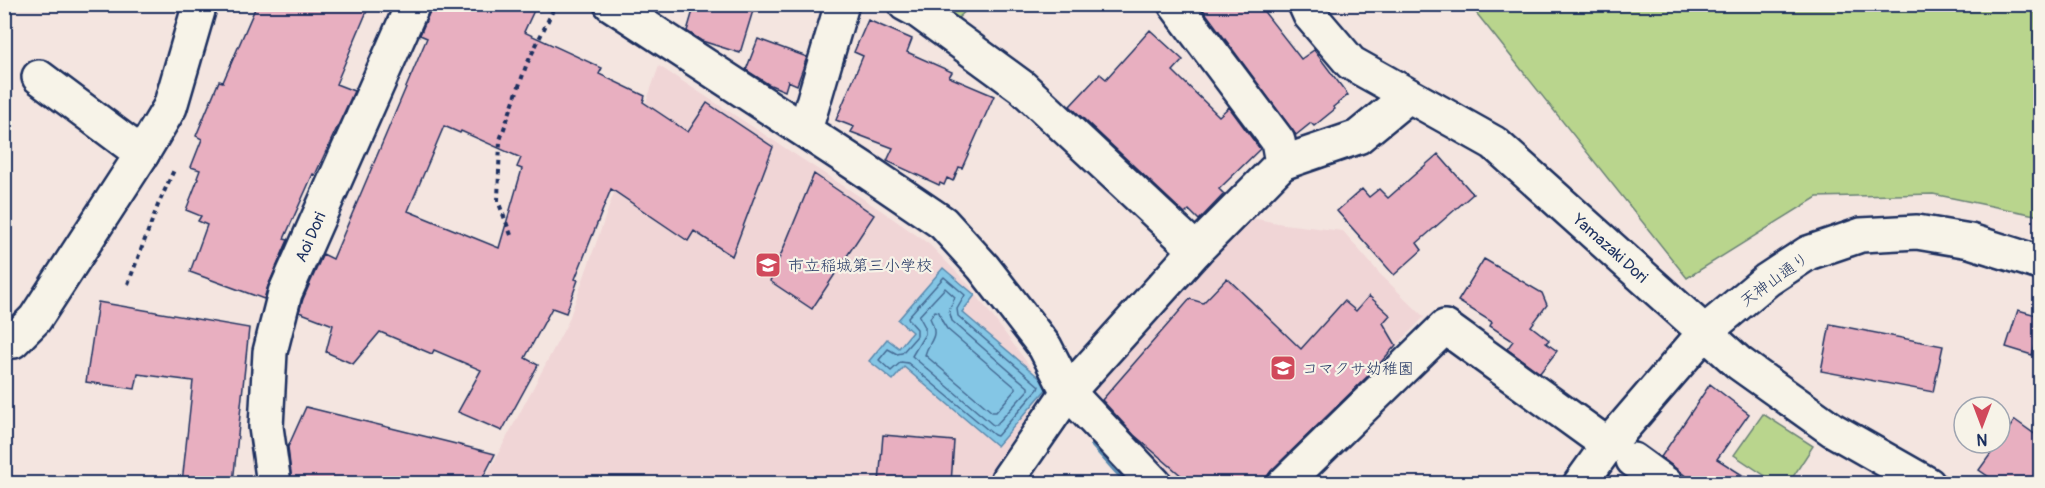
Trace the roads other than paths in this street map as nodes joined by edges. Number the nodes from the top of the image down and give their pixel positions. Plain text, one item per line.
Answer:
1 (200, 4) edge
2 (413, 4) edge
3 (611, 4) edge
4 (842, 4) edge
5 (905, 4) edge
6 (1175, 4) edge
7 (1305, 4) edge
8 (39, 77) dead end
9 (1408, 96) junction
10 (805, 130) junction
11 (142, 154) junction
12 (1282, 163) junction
13 (1196, 250) junction
14 (2040, 263) edge
15 (1706, 331) junction
16 (4, 340) edge
17 (1068, 392) junction
18 (1620, 452) junction
19 (274, 483) edge
20 (1007, 483) edge
21 (1155, 483) edge
22 (1284, 483) edge
23 (1580, 483) edge
24 (1666, 483) edge
25 (1928, 483) edge

1 - 11 street
2 - 19 street, Aoi Dori
3 - 10 street
4 - 10 street
5 - 13 street
6 - 12 street
7 - 9 street, Yamazaki Dori
8 - 11 street
9 - 12 street
9 - 15 street, Yamazaki Dori
10 - 17 street
11 - 16 street
12 - 13 street
13 - 17 street
14 - 15 street, 天神山通り
15 - 18 street, 天神山通り
15 - 25 street, Yamazaki Dori
17 - 20 street
17 - 21 street
18 - 22 street
18 - 23 street, 天神山通り
18 - 24 street

